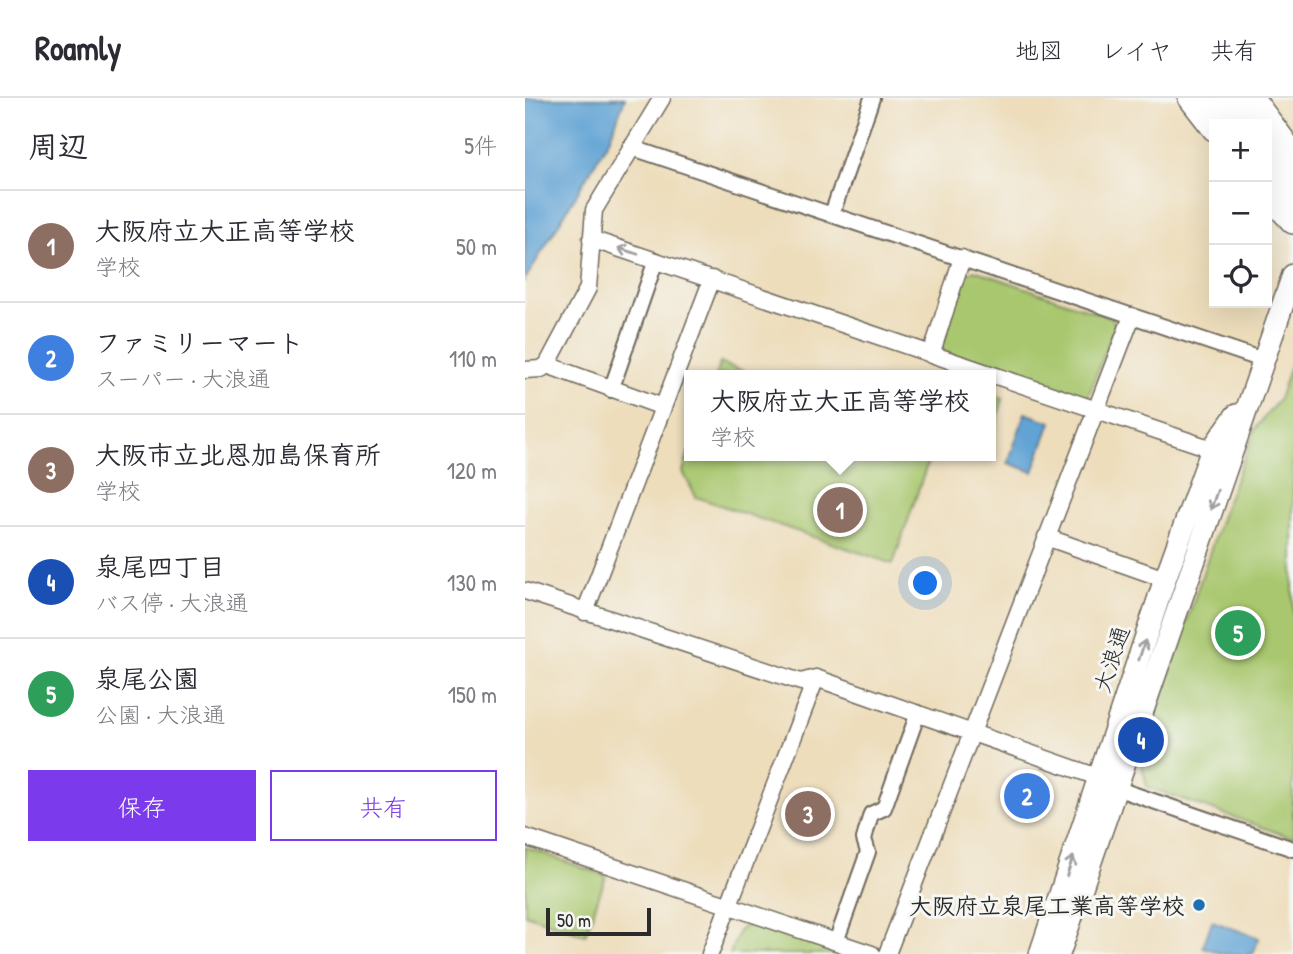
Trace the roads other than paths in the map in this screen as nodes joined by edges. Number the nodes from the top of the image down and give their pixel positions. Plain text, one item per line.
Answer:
1 (661, 98) edge
2 (872, 98) edge
3 (1188, 98) edge
4 (1213, 98) edge
5 (1234, 98) edge
6 (1252, 98) edge
7 (1262, 98) edge
8 (1228, 119) edge
9 (1250, 119) edge
10 (1209, 123) edge
11 (1209, 130) edge
12 (1293, 140) edge
13 (630, 147) junction
14 (1272, 147) edge
15 (1293, 153) edge
16 (1293, 173) edge
17 (1272, 175) edge
18 (1272, 199) edge
19 (1293, 199) edge
20 (1272, 208) edge
21 (832, 214) junction
22 (1293, 222) edge
23 (1293, 232) edge
24 (591, 239) junction
25 (962, 258) junction
26 (656, 260) junction
27 (1293, 275) edge
28 (712, 279) junction
29 (1132, 316) junction
30 (931, 355) junction
31 (1263, 360) junction
32 (547, 365) junction
33 (525, 370) edge
34 (976, 370) edge
35 (996, 377) edge
36 (611, 390) junction
37 (663, 407) junction
38 (1096, 410) junction
39 (1221, 452) junction
40 (1046, 537) junction
41 (1165, 579) junction
42 (525, 591) edge
43 (585, 612) junction
44 (817, 678) junction
45 (918, 713) junction
46 (972, 732) junction
47 (1108, 780) junction
48 (525, 837) edge
49 (1293, 849) edge
50 (728, 906) junction
51 (836, 942) junction
52 (710, 954) edge
53 (872, 954) edge
54 (887, 954) edge
55 (1040, 954) edge
56 (1059, 954) edge

1 - 13 street
2 - 21 street
3 - 10 highway
3 - 11 street
4 - 8 highway
5 - 9 highway
6 - 15 highway
7 - 12 street
13 - 21 street
13 - 24 street
14 - 16 highway
17 - 19 highway
18 - 22 highway
20 - 23 street
21 - 25 street
26 -> 24 street
24 - 32 street
25 - 29 street
25 - 30 street
26 - 28 street
26 - 36 street
27 - 31 main road, 大浪通
28 - 30 street
28 - 37 street
29 - 31 street
29 - 38 street
30 - 34 street
31 - 39 main road, 大浪通
32 - 33 street
32 - 36 street
35 - 38 street
36 - 37 street
37 - 43 street
38 - 39 street
38 - 40 street
39 - 41 main road, 大浪通
39 -> 47 main road, 大浪通
40 - 41 street
40 - 46 street
47 -> 41 main road, 大浪通
42 - 43 street
43 - 44 street
44 - 45 street
44 - 50 street
45 - 46 street
45 - 51 street
46 - 47 street
46 - 54 street
47 - 49 street
55 -> 47 main road, 大浪通
47 - 56 main road, 大浪通
48 - 50 street
50 - 51 street
50 - 52 street
51 - 53 street

